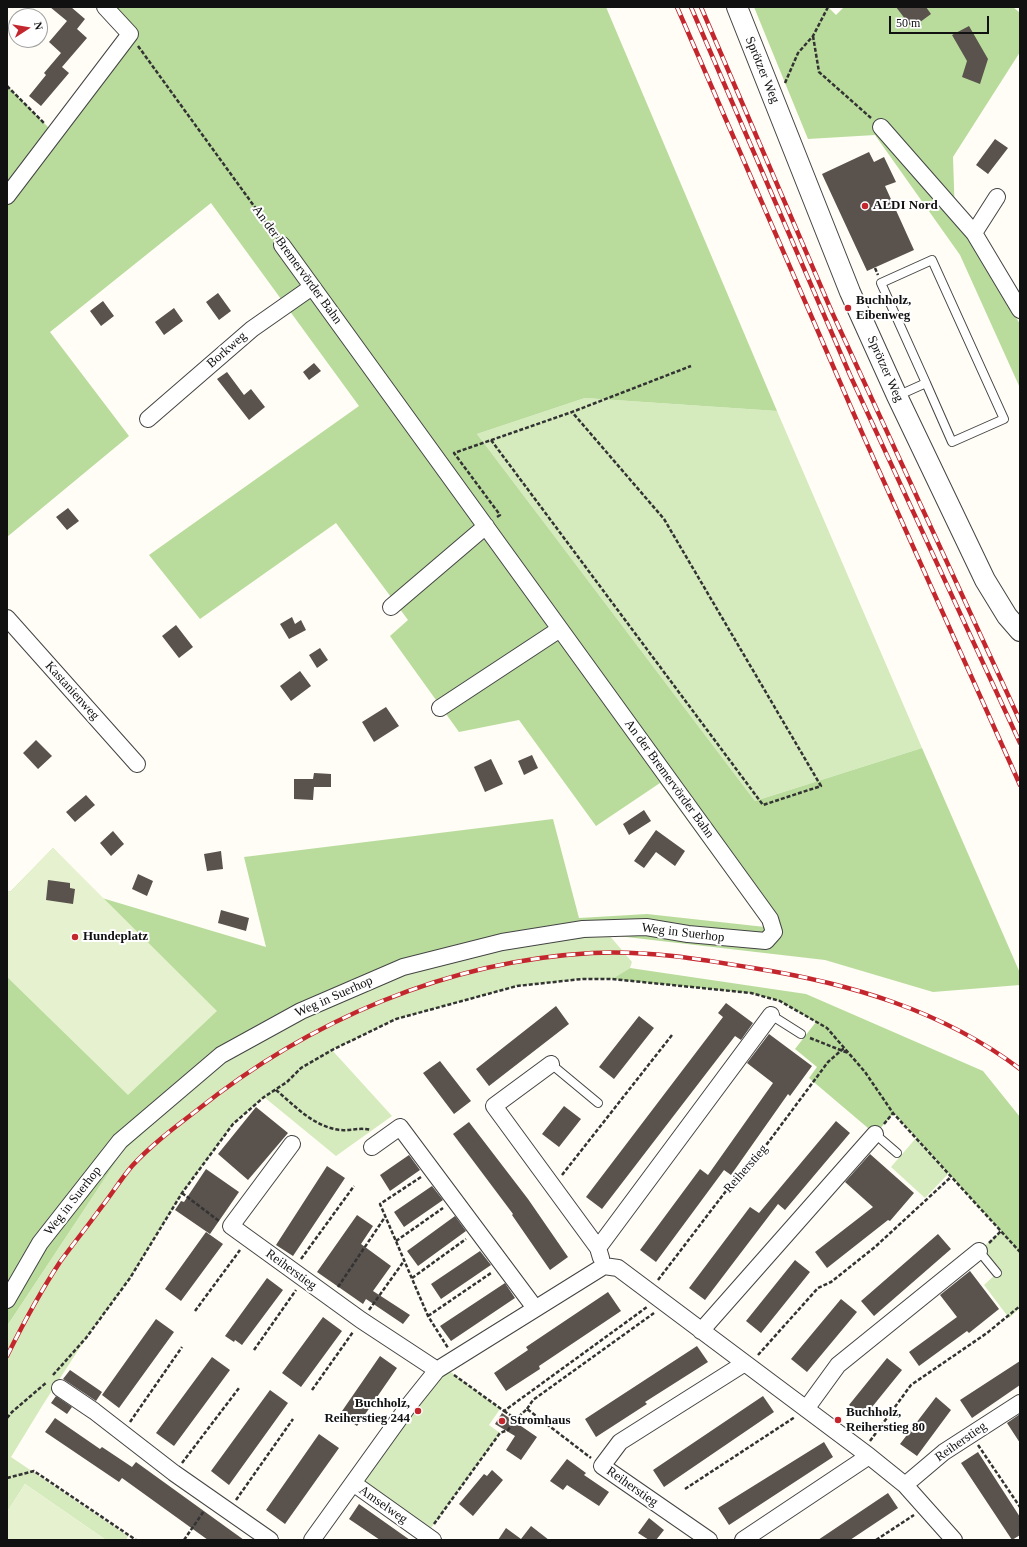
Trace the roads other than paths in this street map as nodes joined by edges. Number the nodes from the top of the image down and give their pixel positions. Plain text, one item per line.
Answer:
1 (105, 7) edge
2 (737, 7) edge
3 (881, 127) road end
4 (7, 196) edge
5 (997, 197) dead end
6 (974, 232) junction
7 (282, 245) road end
8 (312, 287) junction
9 (1020, 310) edge
10 (926, 383) junction
11 (897, 396) junction
12 (148, 419) dead end
13 (486, 526) junction
14 (391, 607) dead end
15 (7, 618) edge
16 (560, 629) junction
17 (1020, 631) edge
18 (440, 708) dead end
19 (137, 764) dead end
20 (774, 932) joint
21 (771, 1015) joint
22 (801, 1034) road end
23 (551, 1064) joint
24 (598, 1103) dead end
25 (875, 1134) joint
26 (292, 1144) dead end
27 (372, 1147) dead end
28 (897, 1154) dead end
29 (598, 1248) junction
30 (979, 1251) joint
31 (604, 1266) junction
32 (997, 1273) dead end
33 (7, 1300) edge
34 (535, 1308) junction
35 (702, 1330) junction
36 (747, 1364) junction
37 (445, 1365) junction
38 (60, 1388) dead end
39 (1020, 1403) edge
40 (806, 1409) junction
41 (866, 1453) junction
42 (353, 1483) junction
43 (905, 1485) junction
44 (430, 1538) edge
45 (270, 1540) edge
46 (312, 1540) edge
47 (709, 1540) edge
48 (743, 1540) edge
49 (954, 1540) edge

1 - 4 street
2 - 11 street, Sprötzer Weg
3 - 6 street
5 - 6 street
6 - 9 street
7 - 8 street, An der Bremervörder Bahn
8 - 12 street, Borkweg
8 - 13 street, An der Bremervörder Bahn
10 - 10 lane
10 - 11 lane
11 - 17 street, Sprötzer Weg
13 - 14 street
13 - 16 street, An der Bremervörder Bahn
15 - 19 street, Kastanienweg
16 - 18 street
16 - 20 street, An der Bremervörder Bahn
20 - 33 street, Weg in Suerhop
21 - 22 lane
21 - 29 street
23 - 24 lane
23 - 29 street
25 - 28 lane
25 - 35 street
26 - 37 street, Reiherstieg
27 - 34 street
29 - 31 street
30 - 32 lane
30 - 40 street
31 - 34 street
31 - 35 street
34 - 37 street
35 - 36 street
36 - 40 street
36 - 47 street, Reiherstieg
37 - 42 street
38 - 45 street
39 - 43 street, Reiherstieg
40 - 41 street
41 - 43 street
41 - 48 street
42 - 44 street, Amselweg
42 - 46 street
43 - 49 street

